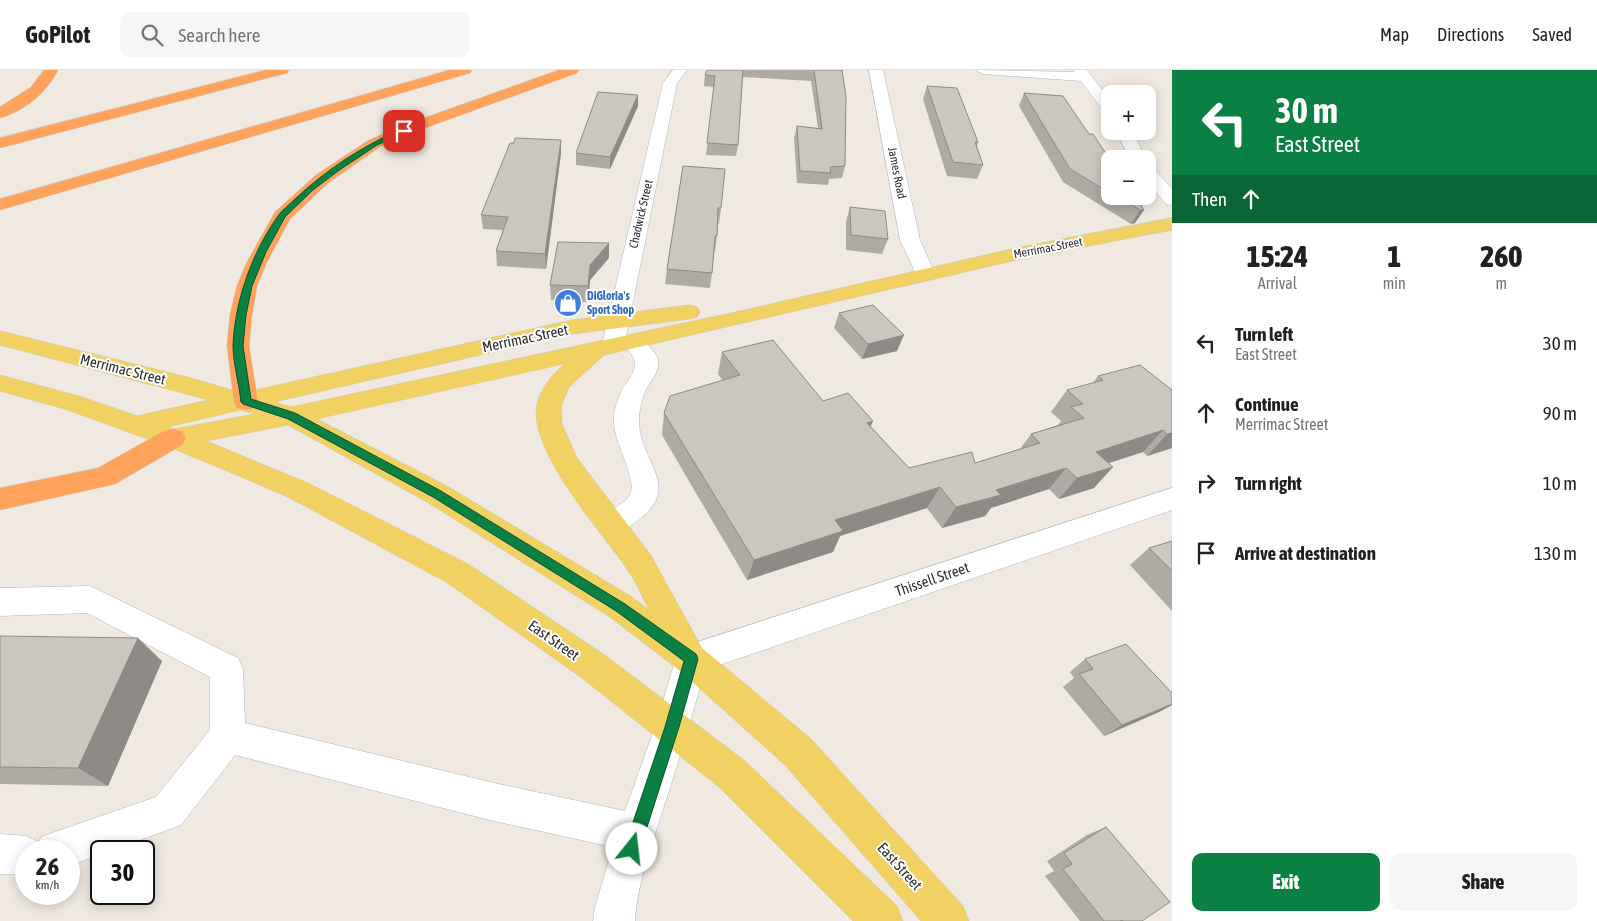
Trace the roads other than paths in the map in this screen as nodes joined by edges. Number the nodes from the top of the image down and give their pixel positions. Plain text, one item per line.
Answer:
1 (51, 70) edge
2 (282, 70) edge
3 (465, 70) edge
4 (572, 70) edge
5 (876, 70) edge
6 (983, 70) edge
7 (1083, 73) edge
8 (675, 77) edge
9 (1101, 98) edge
10 (0, 113) edge
11 (0, 144) edge
12 (1156, 182) edge
13 (1172, 200) edge
14 (0, 205) edge
15 (1172, 224) edge
16 (925, 274) junction
17 (0, 338) edge
18 (615, 339) junction
19 (0, 383) edge
20 (246, 402) junction
21 (291, 416) junction
22 (136, 425) junction
23 (172, 438) junction
24 (1172, 498) edge
25 (0, 499) edge
26 (610, 524) junction
27 (0, 602) edge
28 (691, 659) junction
29 (672, 727) junction
30 (228, 736) junction
31 (636, 833) junction
32 (80, 842) edge
33 (0, 854) edge
34 (15, 855) edge
35 (614, 921) edge
36 (882, 921) edge
37 (948, 921) edge

1 - 10 highway
2 - 11 highway
3 - 14 highway
4 - 20 highway
5 - 16 street, James Road
6 - 7 street
7 - 9 street
8 - 18 street, Chadwick Street
12 - 13 street
15 - 16 main road, Merrimac Street
16 - 18 main road, Merrimac Street
17 - 20 main road, Merrimac Street
18 - 20 main road, Merrimac Street
18 - 21 main road, Merrimac Street
18 - 26 street
18 - 26 main road
19 - 22 main road
20 - 21 main road, Merrimac Street
20 - 22 main road, Merrimac Street
21 - 23 main road, Merrimac Street
21 - 28 main road, East Street
22 - 23 main road
23 - 25 highway
23 - 29 main road, East Street
24 - 28 street, Thissell Street
26 - 28 main road
27 - 30 street
28 - 29 street
28 - 37 main road, East Street
29 - 31 street
29 - 36 main road, East Street
30 - 31 street
30 - 32 street
31 - 35 street
33 - 34 street

